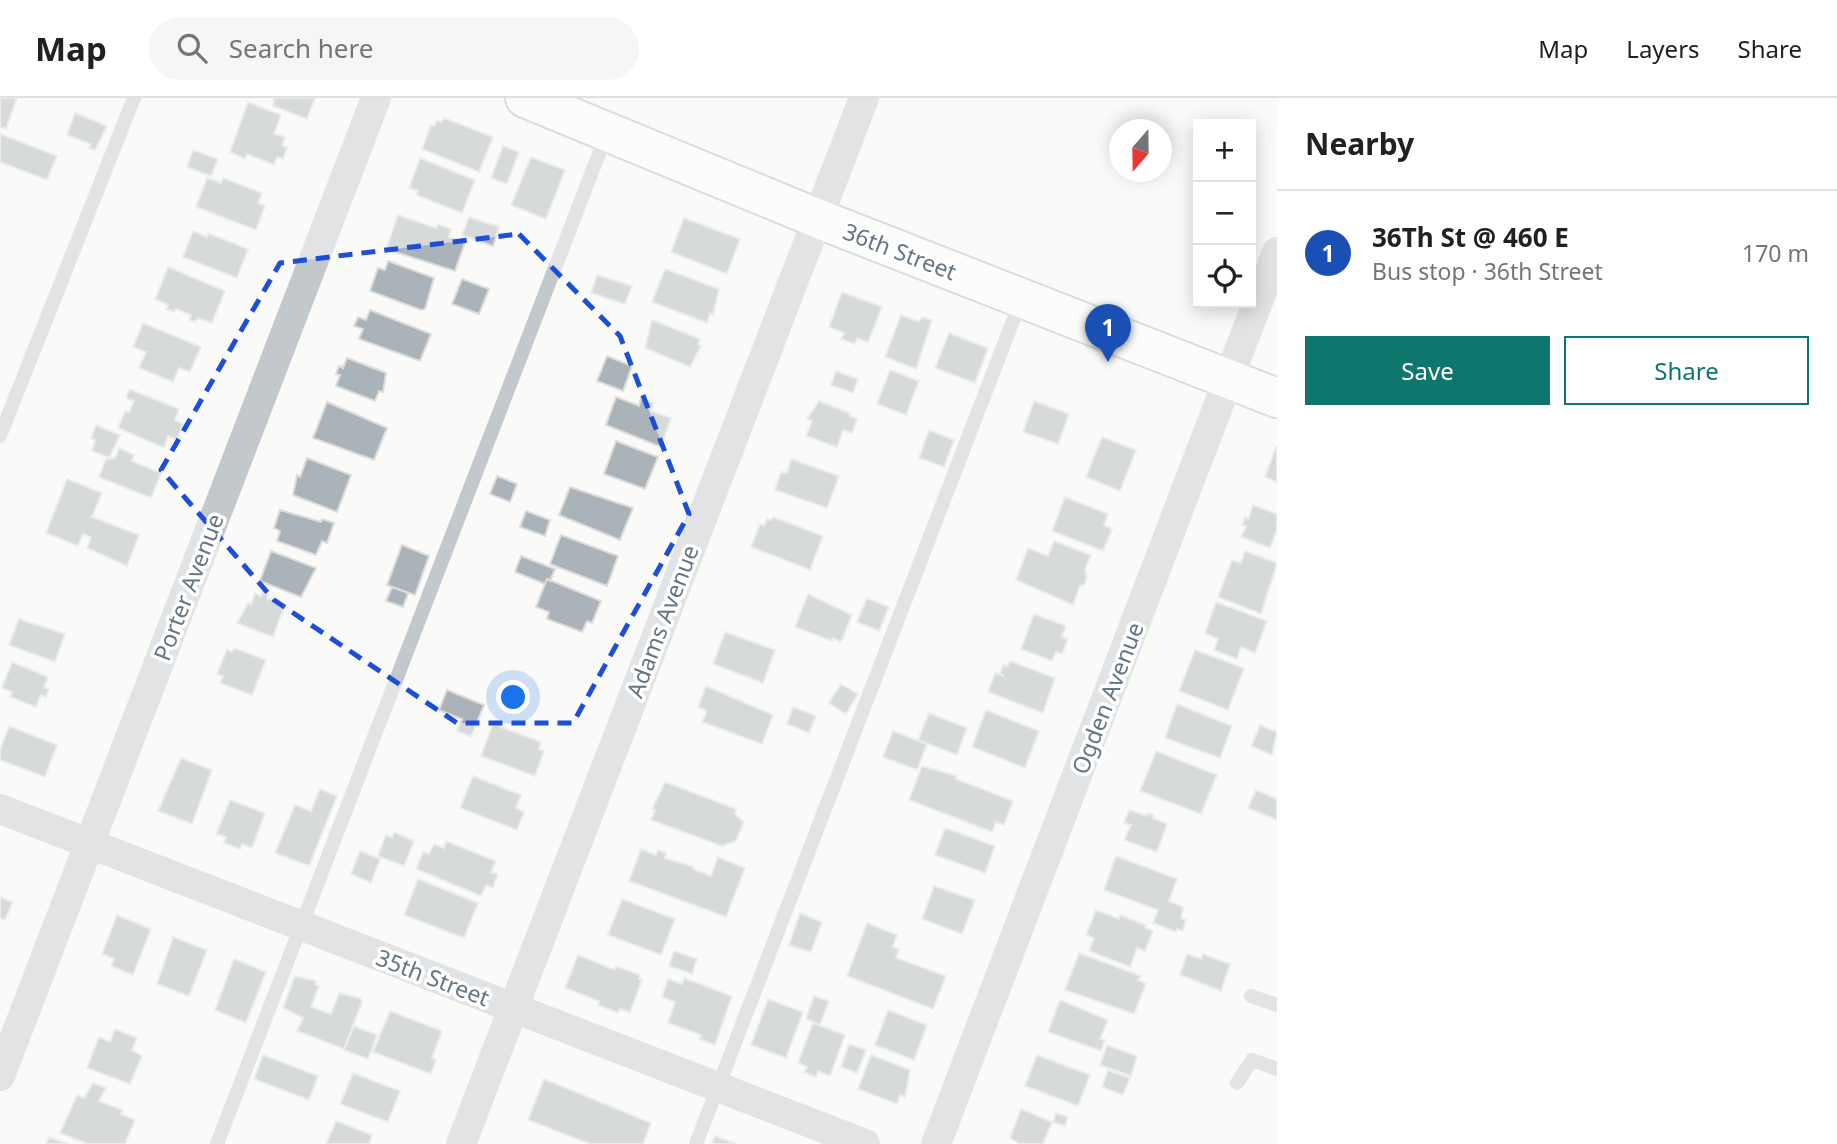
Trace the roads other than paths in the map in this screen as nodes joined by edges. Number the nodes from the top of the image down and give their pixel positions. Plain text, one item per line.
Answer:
1 (134, 98) edge
2 (376, 98) edge
3 (525, 98) edge
4 (864, 98) edge
5 (608, 132) junction
6 (819, 219) junction
7 (1277, 252) edge
8 (1021, 298) junction
9 (1228, 380) junction
10 (1277, 398) edge
11 (0, 436) edge
12 (0, 809) edge
13 (89, 844) junction
14 (303, 926) junction
15 (1251, 996) dead end
16 (1277, 1005) edge
17 (513, 1008) junction
18 (1277, 1069) edge
19 (0, 1076) edge
20 (1237, 1083) dead end
21 (718, 1087) junction
22 (217, 1144) edge
23 (461, 1144) edge
24 (696, 1144) edge
25 (865, 1144) edge
26 (936, 1144) edge

1 - 11 lane
2 - 13 street, Porter Avenue
3 - 5 main road, 36th Street
4 - 6 street, Adams Avenue
5 - 6 main road, 36th Street
5 - 14 lane
6 - 8 main road, 36th Street
6 - 17 street, Adams Avenue
7 - 9 street, Ogden Avenue
8 - 9 main road, 36th Street
8 - 21 lane
9 - 10 main road, 36th Street
9 - 26 street, Ogden Avenue
12 - 13 street, 35th Street
13 - 14 street, 35th Street
13 - 19 street, Porter Avenue
14 - 17 street, 35th Street
14 - 22 lane
15 - 16 lane
17 - 21 street, 35th Street
17 - 23 street, Adams Avenue
18 - 20 lane
21 - 24 lane
21 - 25 street, 35th Street

